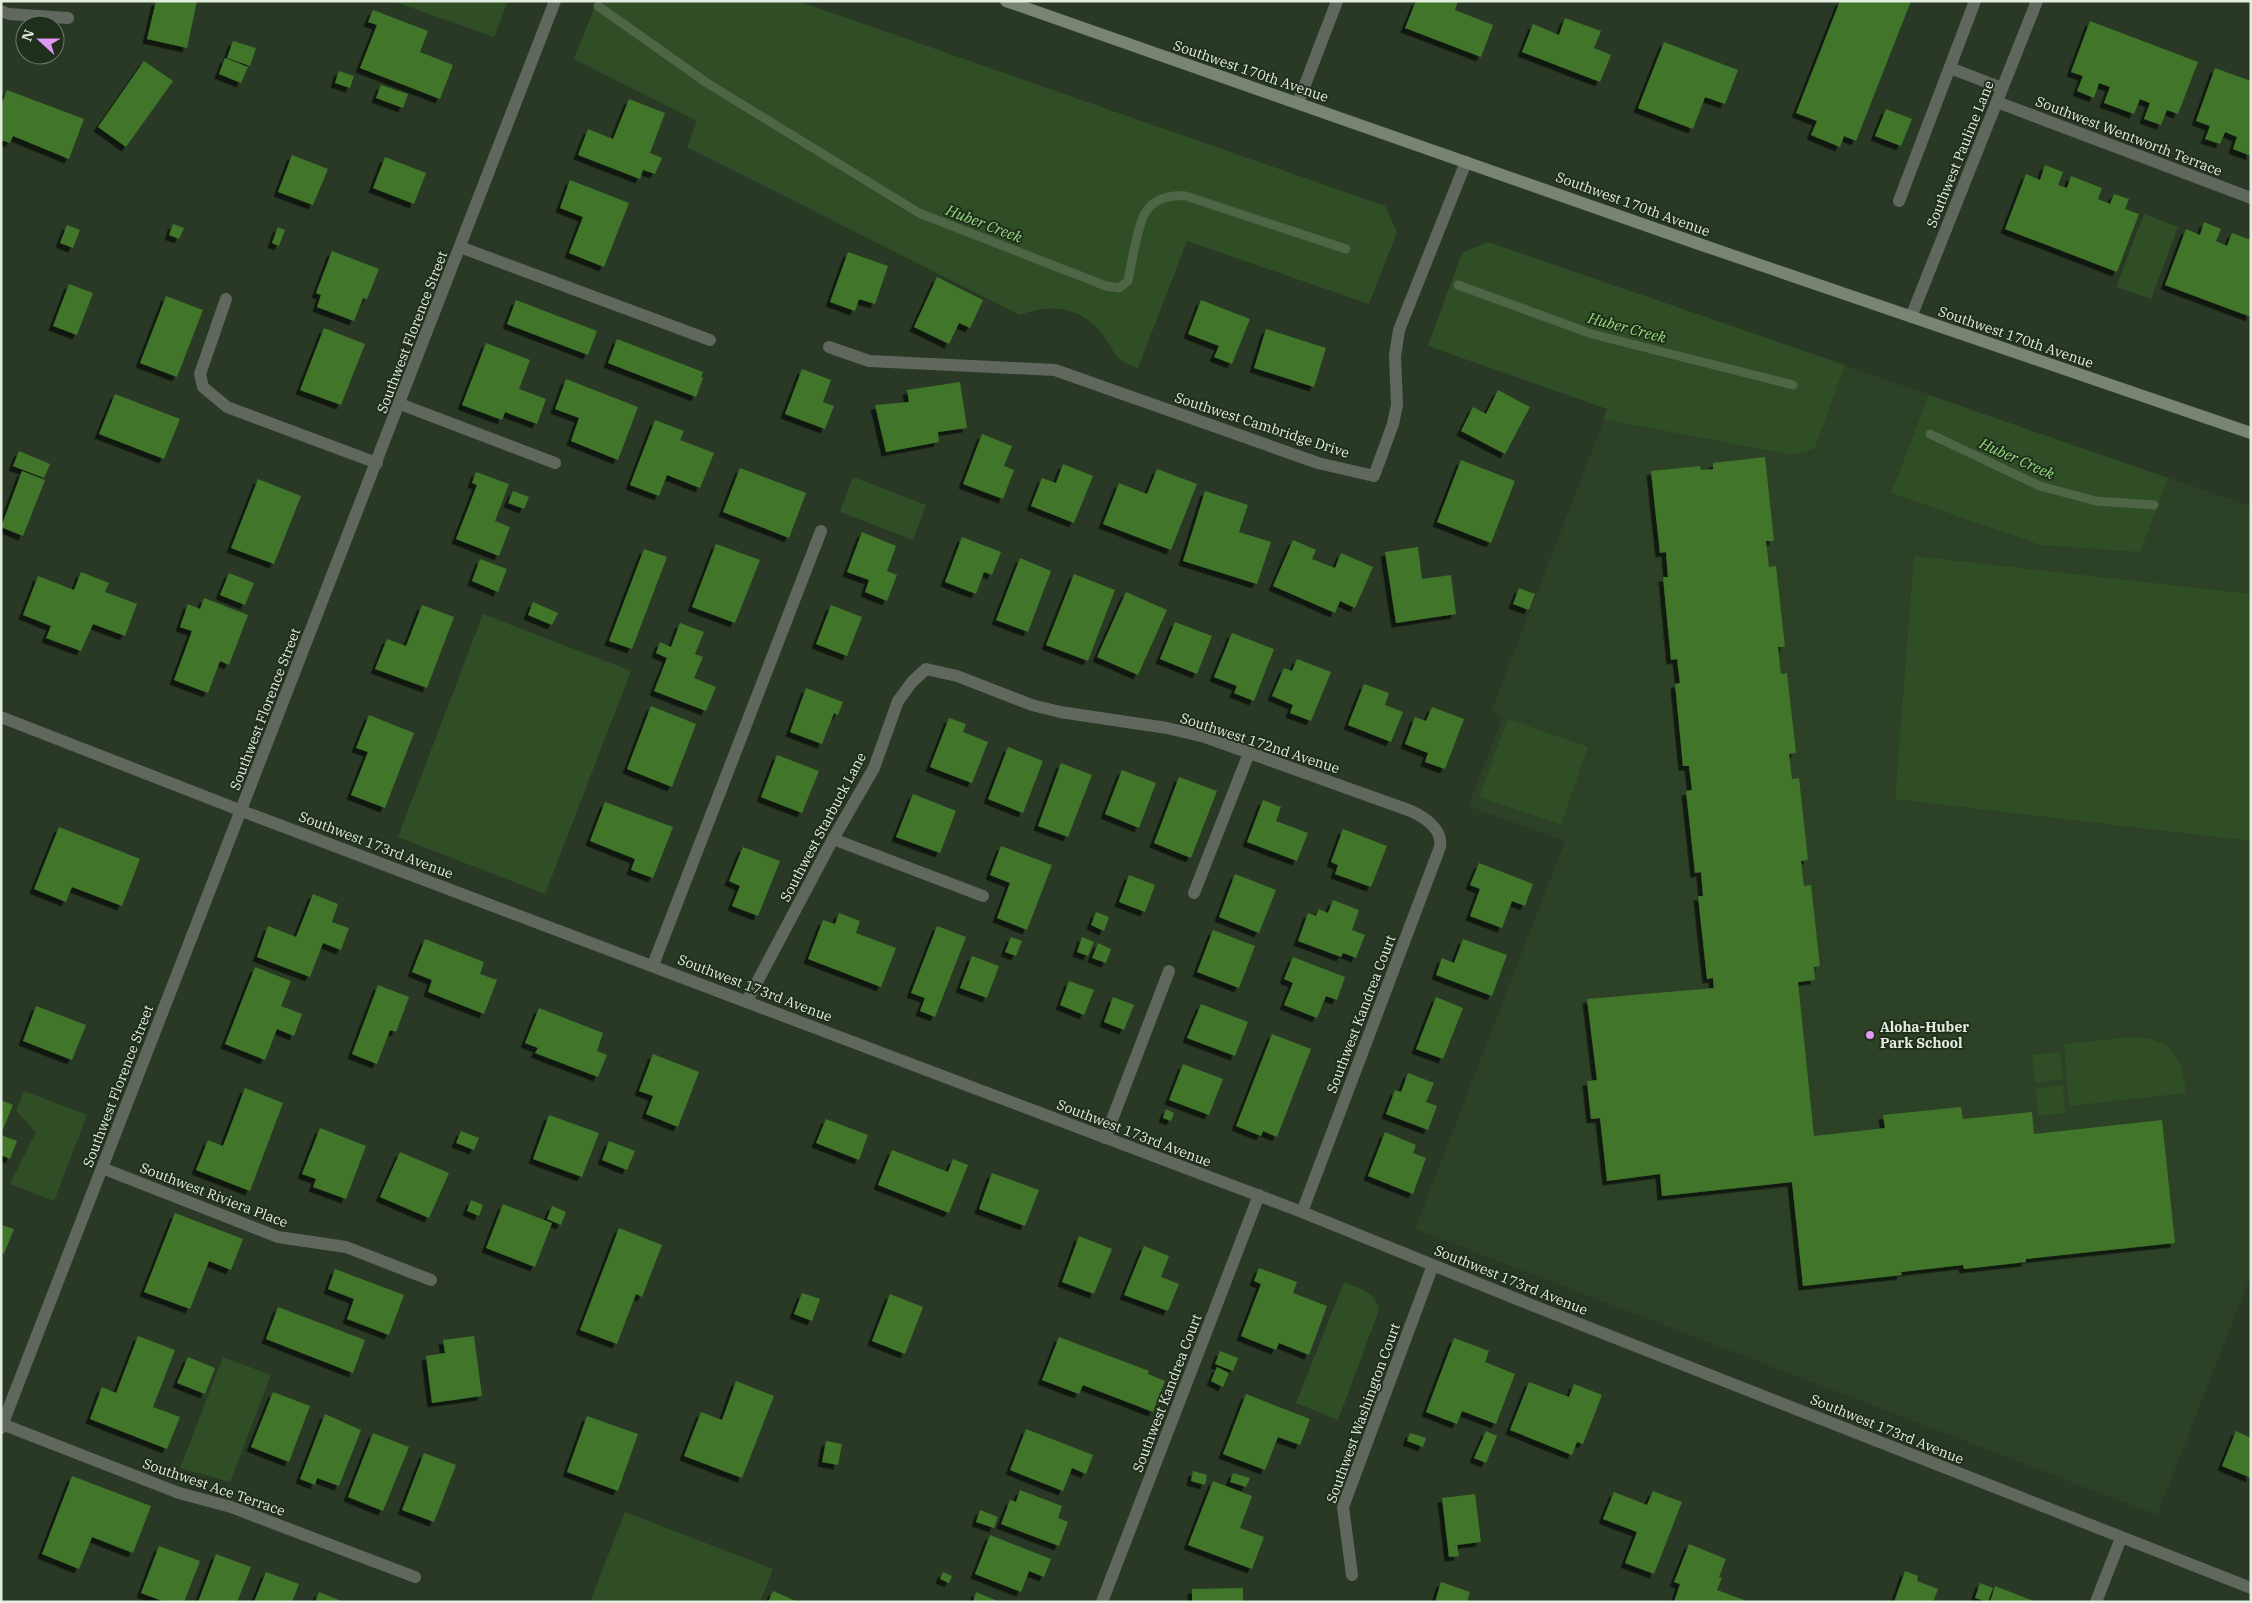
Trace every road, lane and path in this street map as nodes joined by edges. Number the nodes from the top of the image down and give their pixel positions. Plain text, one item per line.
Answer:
1 (556, 1) edge
2 (1006, 1) edge
3 (1337, 1) edge
4 (1975, 1) edge
5 (2037, 1) edge
6 (1, 11) edge
7 (68, 18) dead end
8 (1950, 68) junction
9 (2002, 88) junction
10 (1997, 102) junction
11 (1298, 103) junction
12 (1466, 162) junction
13 (2251, 198) edge
14 (1899, 201) dead end
15 (460, 247) junction
16 (226, 299) dead end
17 (1911, 317) junction
18 (710, 340) dead end
19 (829, 347) dead end
20 (400, 404) junction
21 (2251, 433) edge
22 (377, 463) junction
23 (554, 464) dead end
24 (821, 531) dead end
25 (926, 669) joint
26 (1, 717) edge
27 (1248, 753) junction
28 (242, 811) junction
29 (1434, 826) joint
30 (833, 839) junction
31 (1194, 893) dead end
32 (983, 896) dead end
33 (653, 966) junction
34 (1169, 971) dead end
35 (747, 1001) junction
36 (1104, 1138) junction
37 (102, 1168) junction
38 (1259, 1196) junction
39 (1302, 1212) junction
40 (1433, 1265) junction
41 (432, 1280) dead end
42 (2, 1426) edge
43 (2121, 1538) junction
44 (1352, 1575) dead end
45 (415, 1578) dead end
46 (2251, 1588) edge
47 (1102, 1602) edge
48 (2096, 1602) edge

1 - 15 street, Southwest Florence Street
2 - 11 main road, Southwest 170th Avenue
3 - 11 street
4 - 8 street
5 - 9 street, Southwest Pauline Lane
6 - 7 street
8 - 9 street
8 - 14 street
9 - 10 street, Southwest Pauline Lane
10 - 13 street, Southwest Wentworth Terrace
10 - 17 street, Southwest Pauline Lane
11 - 12 main road, Southwest 170th Avenue
12 - 17 main road, Southwest 170th Avenue
12 - 19 street, Southwest Cambridge Drive
15 - 18 street
15 - 20 street, Southwest Florence Street
16 - 22 street
17 - 21 main road, Southwest 170th Avenue
20 - 22 street, Southwest Florence Street
20 - 23 street
22 - 28 street, Southwest Florence Street
24 - 33 street
25 - 27 street, Southwest 172nd Avenue
25 - 30 street, Southwest Starbuck Lane
26 - 28 street, Southwest 173rd Avenue
27 - 29 street, Southwest 172nd Avenue
27 - 31 street
28 - 33 street, Southwest 173rd Avenue
28 - 37 street, Southwest Florence Street
29 - 39 street, Southwest Kandrea Court
30 - 32 street
30 - 35 street, Southwest Starbuck Lane
33 - 35 street, Southwest 173rd Avenue
34 - 36 street
35 - 36 street, Southwest 173rd Avenue
36 - 38 street, Southwest 173rd Avenue
37 - 41 street, Southwest Riviera Place
37 - 42 street, Southwest Florence Street
38 - 39 street, Southwest 173rd Avenue
38 - 47 street, Southwest Kandrea Court
39 - 40 street, Southwest 173rd Avenue
40 - 43 street, Southwest 173rd Avenue
40 - 44 street, Southwest Washington Court
42 - 45 street, Southwest Ace Terrace
43 - 46 street, Southwest 173rd Avenue
43 - 48 street

